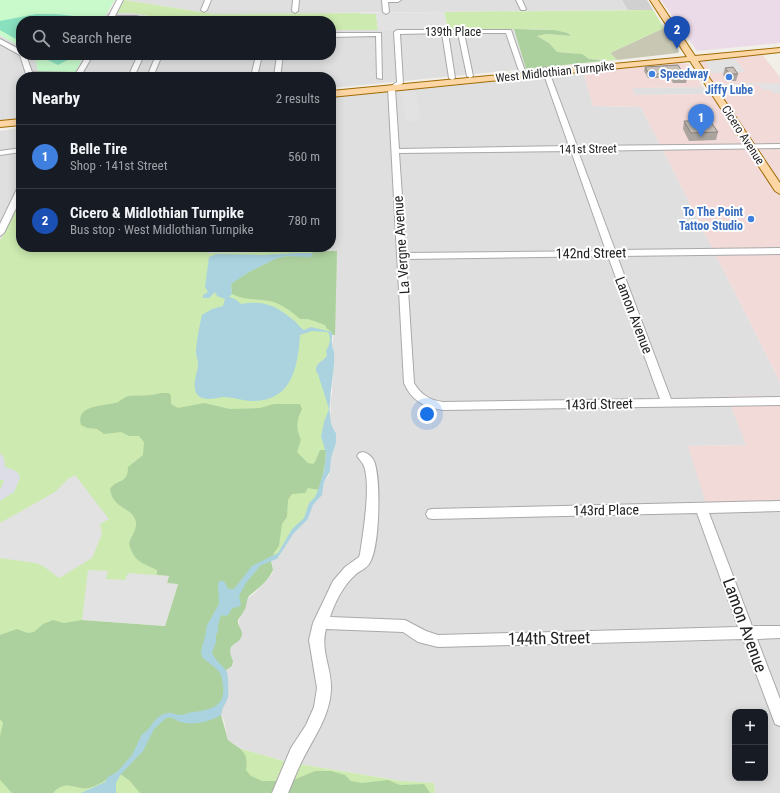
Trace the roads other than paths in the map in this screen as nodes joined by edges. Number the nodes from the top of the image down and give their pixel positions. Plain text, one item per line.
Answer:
1 (120, 0) edge
2 (208, 0) edge
3 (296, 0) edge
4 (385, 0) edge
5 (398, 0) edge
6 (519, 0) edge
7 (654, 0) edge
8 (522, 9) dead end
9 (204, 10) dead end
10 (295, 11) dead end
11 (386, 12) dead end
12 (111, 16) edge
13 (445, 32) junction
14 (461, 32) junction
15 (336, 35) edge
16 (1, 42) edge
17 (780, 46) edge
18 (780, 50) edge
19 (16, 51) edge
20 (691, 57) junction
21 (24, 60) edge
22 (87, 60) edge
23 (139, 60) edge
24 (157, 60) edge
25 (257, 60) edge
26 (279, 60) edge
27 (522, 71) junction
28 (545, 71) junction
29 (28, 72) edge
30 (81, 72) edge
31 (133, 72) edge
32 (152, 72) edge
33 (255, 72) edge
34 (278, 72) edge
35 (470, 76) junction
36 (380, 78) dead end
37 (452, 78) junction
38 (400, 83) junction
39 (391, 88) junction
40 (336, 89) edge
41 (336, 94) edge
42 (16, 122) edge
43 (0, 124) edge
44 (16, 127) edge
45 (0, 129) edge
46 (780, 146) edge
47 (750, 147) junction
48 (574, 149) junction
49 (395, 150) junction
50 (16, 151) edge
51 (0, 153) edge
52 (780, 191) edge
53 (16, 199) edge
54 (0, 233) edge
55 (780, 252) edge
56 (611, 253) junction
57 (402, 256) junction
58 (419, 399) joint
59 (780, 401) edge
60 (667, 403) junction
61 (363, 456) dead end
62 (780, 506) edge
63 (701, 508) junction
64 (432, 514) dead end
65 (320, 624) junction
66 (780, 632) edge
67 (748, 633) junction
68 (780, 719) edge
69 (280, 793) edge

1 - 12 street
2 - 9 street
3 - 10 street
4 - 5 street
4 - 11 street
6 - 8 street
7 - 20 main road, Cicero Avenue
13 - 14 street, 139th Place
13 - 37 street
13 - 38 street, 139th Place
14 - 27 street, 139th Place
14 - 35 street
15 - 36 street
16 - 19 street
17 - 20 main road, West Midlothian Turnpike
18 - 20 main road, West Midlothian Turnpike
20 - 28 main road, West Midlothian Turnpike
20 - 47 main road, Cicero Avenue
21 - 29 street
22 - 30 street
23 - 31 street
24 - 32 street
25 - 33 street
26 - 34 street
27 - 28 main road, West Midlothian Turnpike
27 - 35 main road, West Midlothian Turnpike
28 - 39 main road, West Midlothian Turnpike
28 - 48 street, Lamon Avenue
35 - 37 main road, West Midlothian Turnpike
37 - 38 main road, West Midlothian Turnpike
38 - 39 street
38 - 40 main road, West Midlothian Turnpike
39 - 41 main road, West Midlothian Turnpike
39 - 49 street, La Vergne Avenue
42 - 43 main road
44 - 45 main road
46 - 47 street, 141st Street
47 - 48 street, 141st Street
47 - 52 main road, Cicero Avenue
48 - 49 street, 141st Street
48 - 56 street, Lamon Avenue
49 - 57 street, La Vergne Avenue
50 - 51 street
53 - 54 street
55 - 56 street, 142nd Street
56 - 57 street, 142nd Street
56 - 60 street, Lamon Avenue
57 - 58 street, La Vergne Avenue
58 - 60 street, 143rd Street
59 - 60 street, 143rd Street
61 - 65 street
62 - 63 street, 143rd Place
63 - 64 street, 143rd Place
63 - 67 street, Lamon Avenue
65 - 67 street, 144th Street
65 - 69 street
66 - 67 street, 144th Street
67 - 68 street, Lamon Avenue

